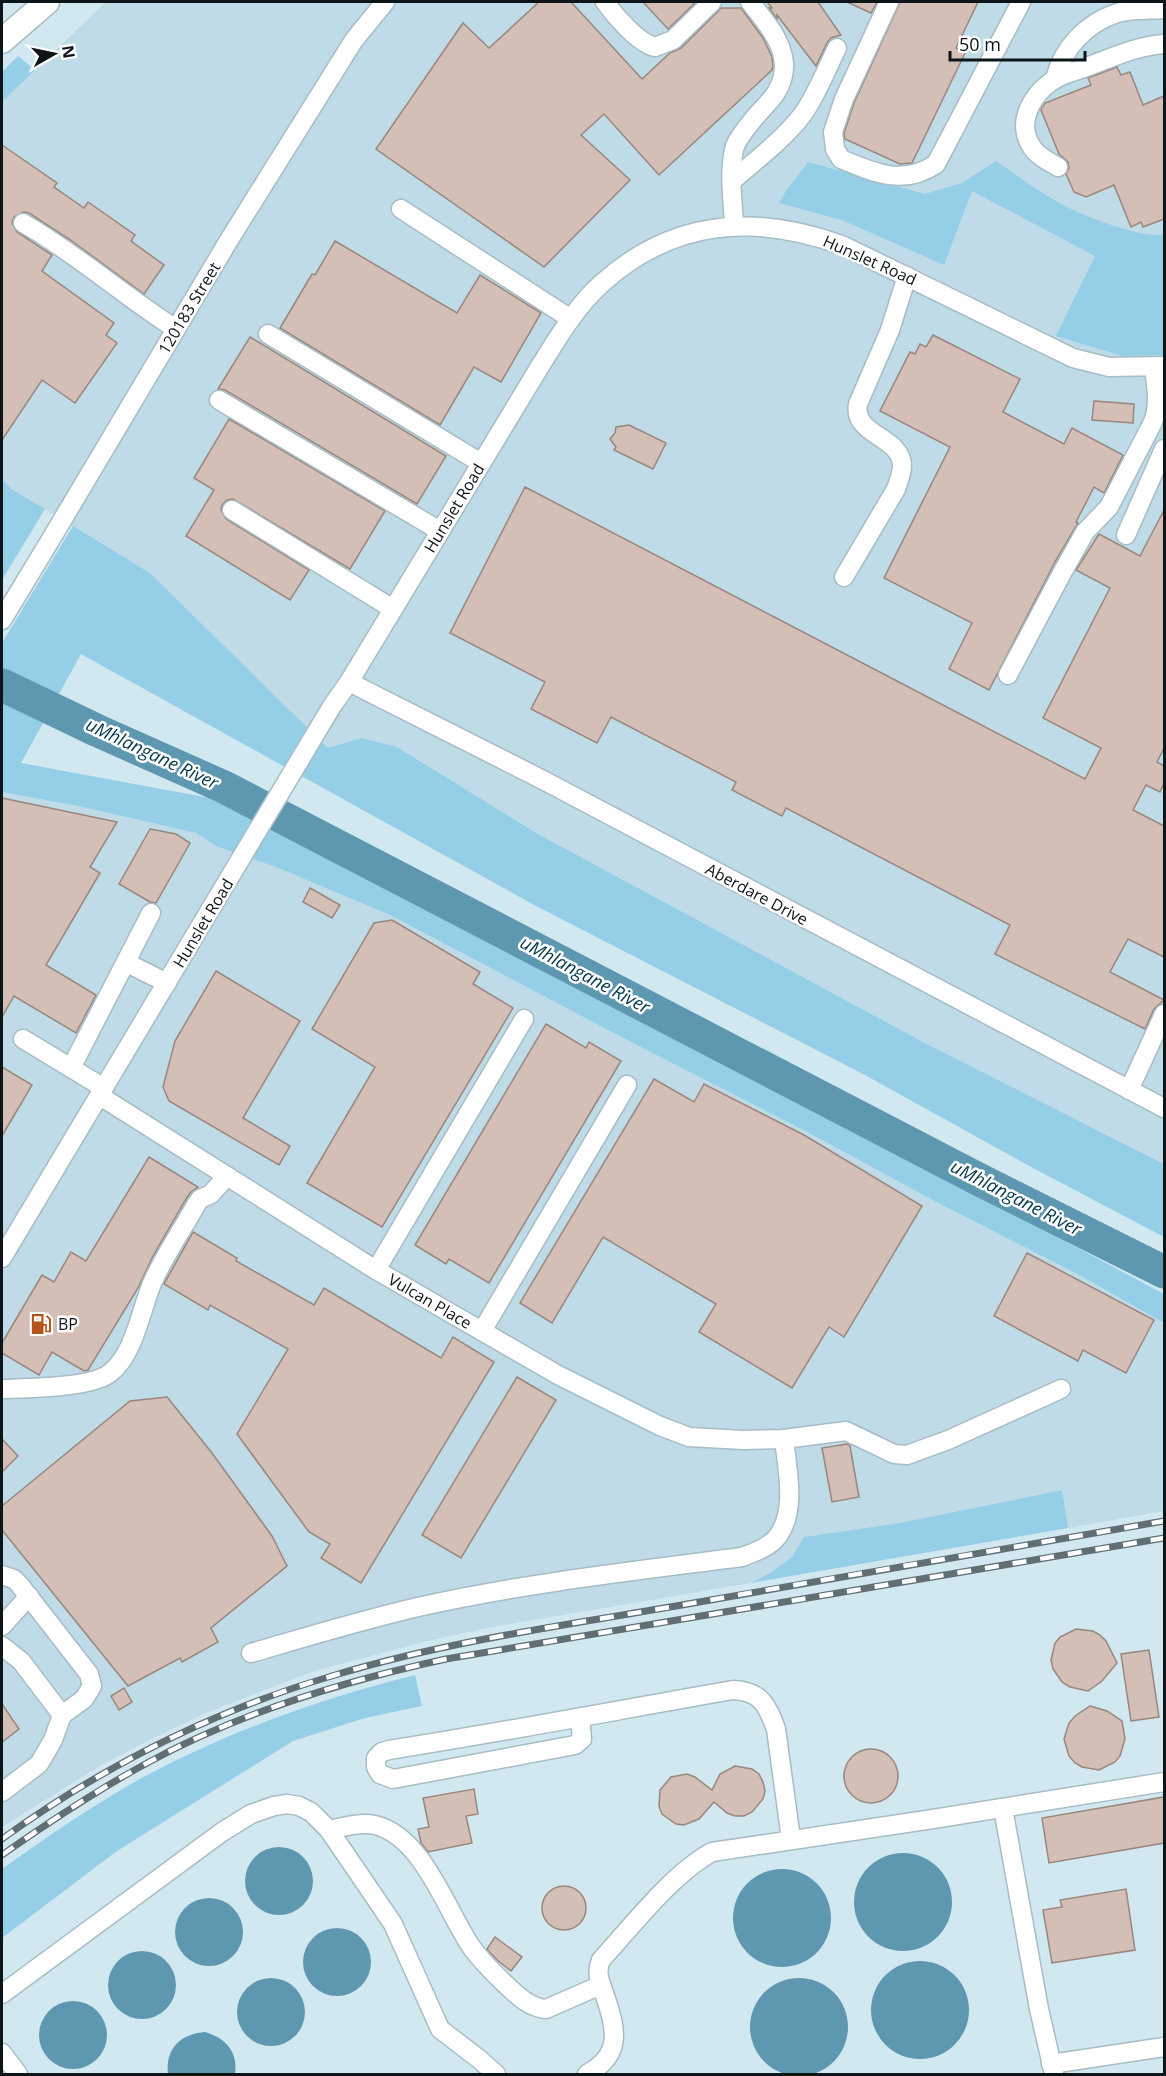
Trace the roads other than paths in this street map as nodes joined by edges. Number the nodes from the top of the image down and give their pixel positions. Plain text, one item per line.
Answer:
1 (47, 2) edge
2 (385, 2) edge
3 (605, 2) edge
4 (712, 2) edge
5 (750, 2) edge
6 (889, 2) edge
7 (1021, 2) edge
8 (1164, 9) edge
9 (2, 41) edge
10 (1164, 44) edge
11 (837, 48) dead end
12 (1055, 79) junction
13 (1058, 167) dead end
14 (732, 181) junction
15 (400, 209) dead end
16 (23, 223) dead end
17 (734, 225) junction
18 (908, 276) junction
19 (571, 319) junction
20 (176, 329) junction
21 (268, 334) dead end
22 (1159, 366) edge
23 (219, 400) dead end
24 (1164, 449) edge
25 (481, 463) junction
26 (232, 510) dead end
27 (440, 531) junction
28 (1126, 535) dead end
29 (844, 577) dead end
30 (393, 609) junction
31 (4, 615) edge
32 (1008, 675) dead end
33 (349, 682) junction
34 (151, 913) dead end
35 (127, 963) junction
36 (167, 983) junction
37 (1164, 1014) edge
38 (524, 1019) dead end
39 (23, 1040) dead end
40 (71, 1068) junction
41 (627, 1085) dead end
42 (1129, 1090) junction
43 (102, 1092) junction
44 (1164, 1108) edge
45 (226, 1176) junction
46 (2, 1258) edge
47 (376, 1270) junction
48 (482, 1330) junction
49 (2, 1389) edge
50 (1061, 1389) dead end
51 (784, 1439) junction
52 (2, 1575) edge
53 (29, 1596) junction
54 (2, 1626) edge
55 (2, 1646) edge
56 (251, 1653) dead end
57 (62, 1715) junction
58 (580, 1717) junction
59 (1164, 1782) edge
60 (2, 1792) edge
61 (1003, 1808) junction
62 (329, 1830) junction
63 (790, 1839) junction
64 (601, 1985) junction
65 (2, 1994) edge
66 (1164, 2047) edge
67 (2, 2053) edge
68 (1053, 2069) edge
69 (18, 2074) edge
70 (495, 2074) edge
71 (587, 2074) edge

1 - 9 main road
2 - 20 street, 120183 Street
3 - 4 street
5 - 14 street
6 - 7 street
8 - 12 street
10 - 12 street
11 - 14 street
12 - 13 street
14 - 17 street
15 - 19 street
16 - 20 street
17 - 18 street, Hunslet Road
17 - 19 street, Hunslet Road
18 - 22 street, Hunslet Road
18 - 29 street
19 - 25 street, Hunslet Road
20 - 31 street, 120183 Street
21 - 25 street
22 - 32 street
23 - 27 street
24 - 28 street
25 - 27 street, Hunslet Road
26 - 30 street
27 - 30 street, Hunslet Road
30 - 33 street, Hunslet Road
33 - 36 street, Hunslet Road
33 - 42 street, Aberdare Drive
34 - 35 street
35 - 36 street
35 - 40 street
36 - 43 street, Hunslet Road
37 - 42 street
38 - 47 street
39 - 40 street, Vulcan Place
40 - 43 street, Vulcan Place
41 - 48 street
42 - 44 street, Aberdare Drive
43 - 45 street, Vulcan Place
43 - 46 street, Hunslet Road
45 - 47 street, Vulcan Place
45 - 49 street
47 - 48 street, Vulcan Place
48 - 51 street, Vulcan Place
50 - 51 street, Vulcan Place
51 - 56 street
52 - 53 street
53 - 54 street
53 - 57 street
55 - 57 street
57 - 60 street
58 - 58 street
58 - 63 street
59 - 61 street
61 - 63 street
61 - 68 street
62 - 64 street
62 - 65 street
62 - 70 street
63 - 64 street
64 - 71 street
66 - 68 street
67 - 69 street

